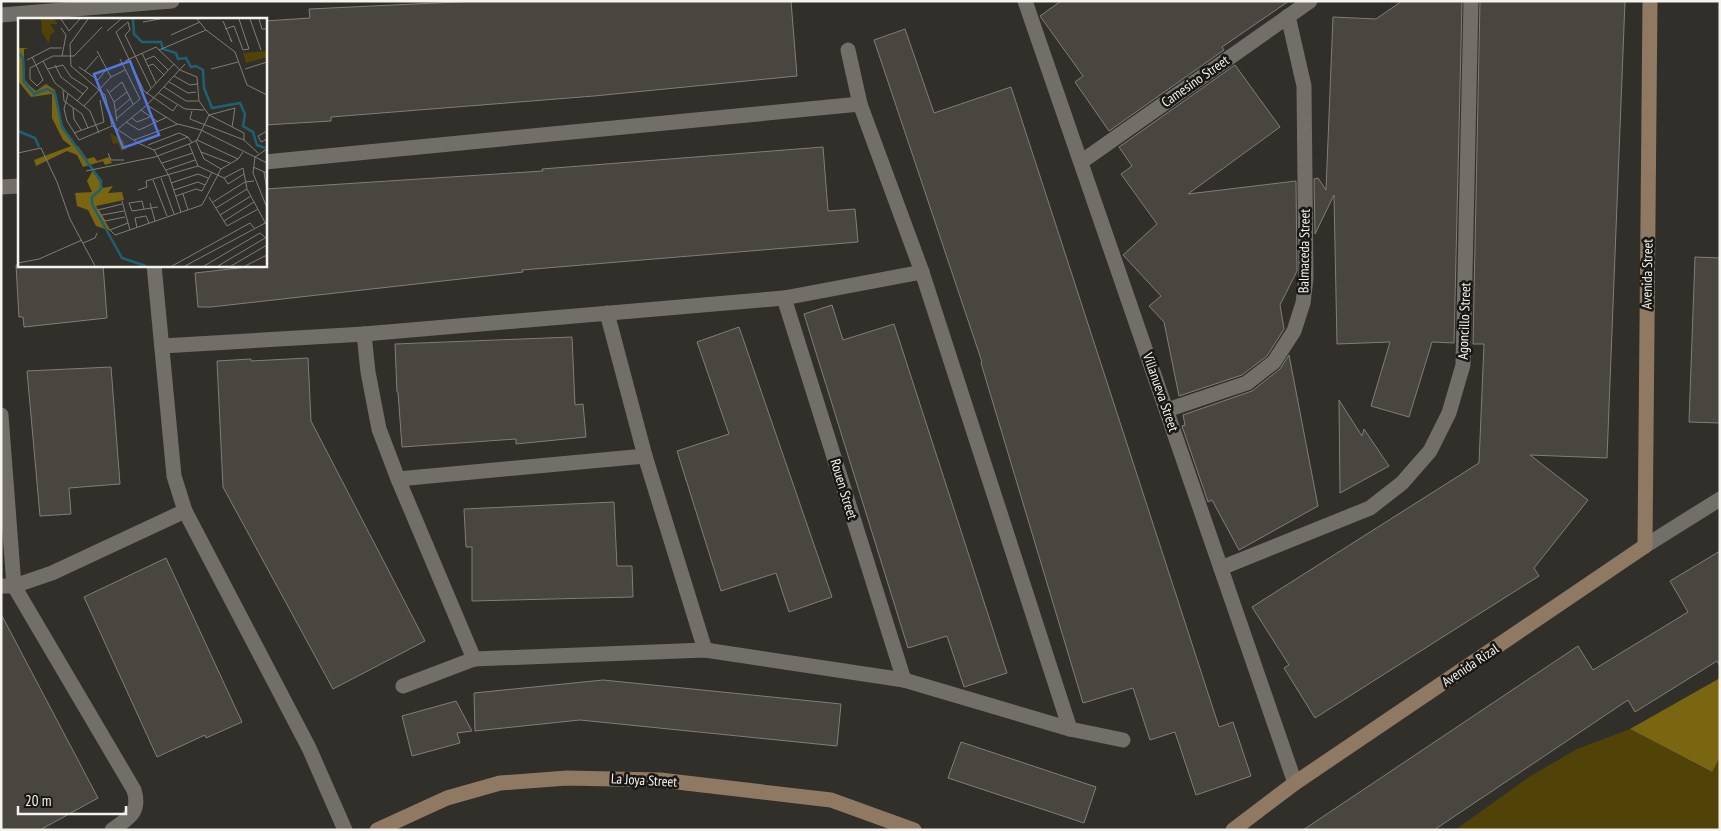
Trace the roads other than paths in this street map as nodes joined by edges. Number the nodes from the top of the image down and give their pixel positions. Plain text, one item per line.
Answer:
1 (172, 1) edge
2 (1310, 1) edge
3 (1471, 1) edge
4 (1650, 1) edge
5 (1030, 4) edge
6 (1, 15) edge
7 (1288, 16) junction
8 (848, 50) dead end
9 (860, 104) junction
10 (266, 162) edge
11 (1081, 162) junction
12 (18, 186) edge
13 (1, 187) edge
14 (154, 266) edge
15 (922, 272) junction
16 (784, 298) junction
17 (607, 313) junction
18 (364, 334) junction
19 (162, 346) junction
20 (1167, 410) junction
21 (1, 415) edge
22 (645, 456) junction
23 (398, 479) junction
24 (1720, 499) edge
25 (185, 510) junction
26 (1645, 546) junction
27 (1221, 568) junction
28 (8, 586) edge
29 (705, 650) junction
30 (474, 659) junction
31 (904, 680) junction
32 (403, 686) dead end
33 (1070, 729) junction
34 (1123, 740) dead end
35 (1296, 783) junction
36 (112, 830) edge
37 (345, 830) edge
38 (377, 830) edge
39 (914, 830) edge
40 (1234, 830) edge

1 - 6 street
2 - 7 street, Camesino Street
3 - 27 street, Agoncillo Street
4 - 26 street, Avenida Street
5 - 11 street, Villanueva Street
7 - 11 street, Camesino Street
7 - 20 street, Balmaceda Street
8 - 9 street
9 - 10 street
9 - 15 street
11 - 20 street, Villanueva Street
12 - 13 street
14 - 19 street
15 - 16 street
15 - 33 street
16 - 17 street
16 - 31 street, Rouen Street
17 - 18 street
17 - 22 street
18 - 19 street
18 - 23 street
19 - 25 street
20 - 27 street, Villanueva Street
21 - 28 street
22 - 23 street
22 - 29 street
23 - 30 street
24 - 26 street
25 - 28 street
25 - 37 street
26 - 35 street, Avenida Rizal
27 - 35 street, Villanueva Street
28 - 36 street
29 - 30 street
29 - 31 street
30 - 32 street
31 - 33 street
33 - 34 street
35 - 40 street
38 - 39 street, La Joya Street

